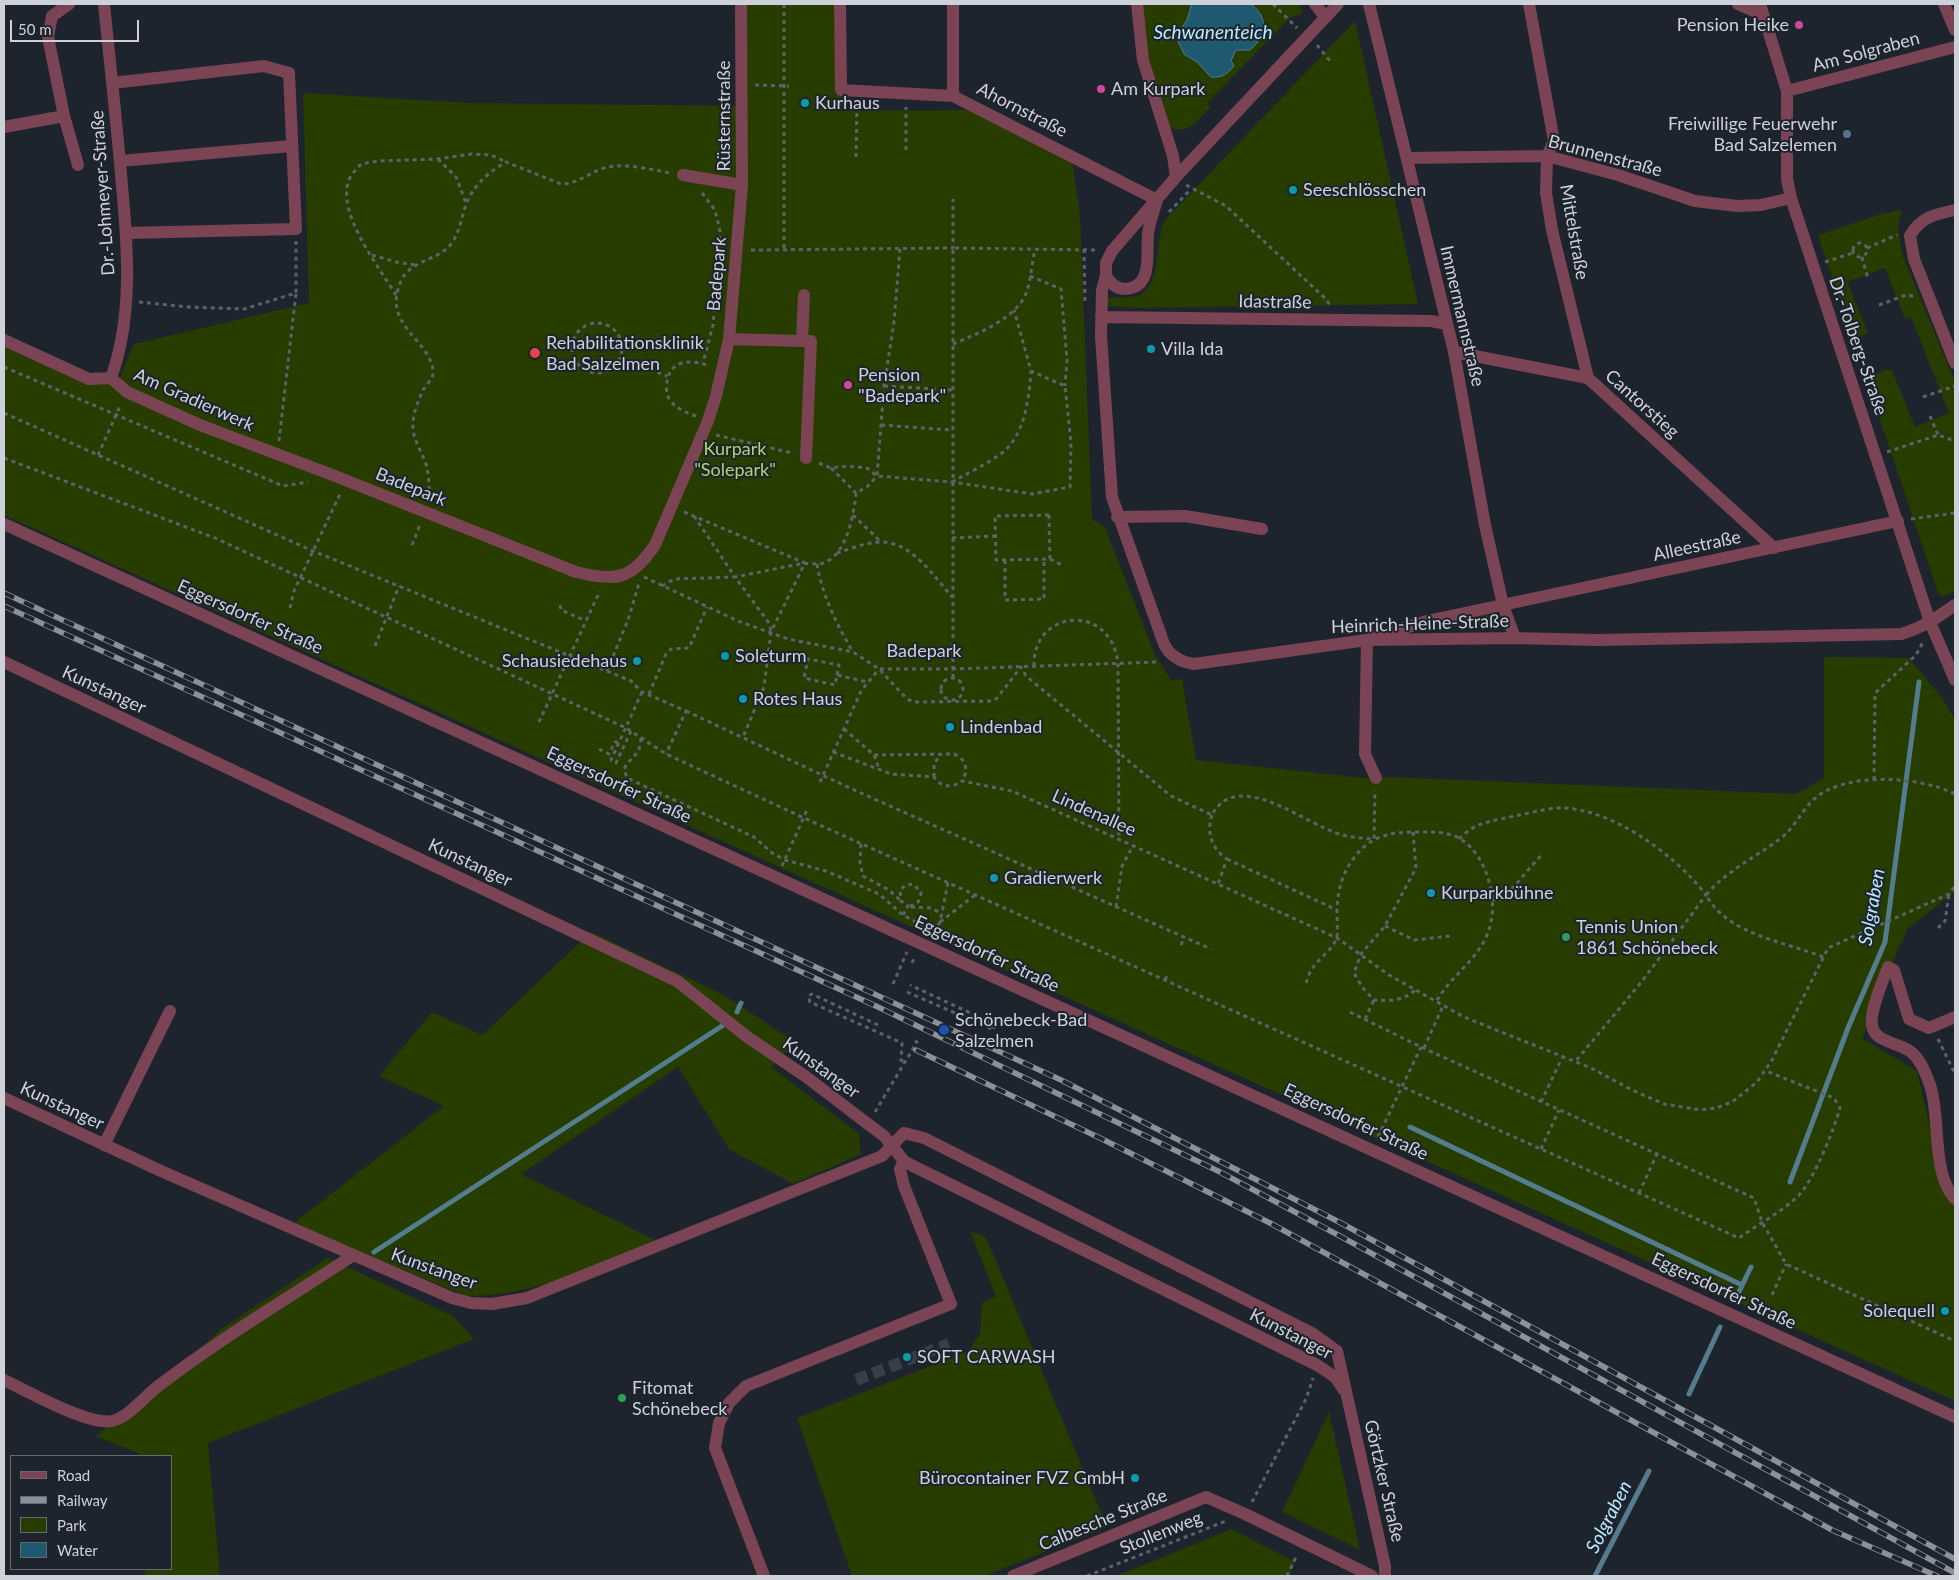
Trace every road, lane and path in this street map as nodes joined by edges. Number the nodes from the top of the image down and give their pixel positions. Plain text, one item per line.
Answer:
1 (69, 4) edge
2 (104, 4) edge
3 (741, 4) edge
4 (784, 4) edge
5 (840, 4) edge
6 (953, 4) edge
7 (1137, 4) edge
8 (1273, 4) edge
9 (1314, 4) edge
10 (1338, 4) edge
11 (1369, 4) edge
12 (1529, 4) edge
13 (1738, 4) edge
14 (1944, 4) edge
15 (1761, 9) edge
16 (1325, 17) junction
17 (1955, 30) edge
18 (1306, 37) junction
19 (1955, 47) edge
20 (112, 83) junction
21 (783, 85) junction
22 (742, 86) junction
23 (789, 86) dead end
24 (857, 90) junction
25 (1786, 91) junction
26 (906, 92) junction
27 (953, 96) junction
28 (64, 116) junction
29 (4, 127) edge
30 (291, 146) junction
31 (906, 150) dead end
32 (1547, 156) junction
33 (856, 157) dead end
34 (1407, 158) junction
35 (437, 159) junction
36 (120, 161) junction
37 (506, 162) junction
38 (78, 165) dead end
39 (683, 175) junction
40 (1176, 177) junction
41 (742, 185) junction
42 (1191, 189) junction
43 (1791, 198) junction
44 (953, 199) dead end
45 (1156, 200) junction
46 (466, 204) junction
47 (1955, 210) edge
48 (1166, 215) dead end
49 (738, 228) joint
50 (296, 229) junction
51 (126, 233) junction
52 (1910, 236) junction
53 (953, 248) junction
54 (1867, 248) junction
55 (736, 249) junction
56 (900, 249) junction
57 (1035, 249) junction
58 (784, 250) junction
59 (1112, 251) junction
60 (1853, 253) junction
61 (371, 254) junction
62 (1862, 257) junction
63 (416, 265) junction
64 (1812, 266) junction
65 (1030, 276) junction
66 (1106, 276) junction
67 (1868, 279) dead end
68 (296, 293) junction
69 (396, 295) junction
70 (804, 295) dead end
71 (1929, 299) junction
72 (126, 301) junction
73 (1879, 305) dead end
74 (1014, 310) junction
75 (1101, 317) junction
76 (1340, 321) junction
77 (1447, 324) junction
78 (729, 339) junction
79 (4, 340) edge
80 (802, 341) junction
81 (953, 344) junction
82 (1454, 352) junction
83 (620, 358) junction
84 (1955, 363) edge
85 (703, 364) junction
86 (4, 366) edge
87 (722, 370) junction
88 (1031, 371) junction
89 (668, 376) junction
90 (111, 378) junction
91 (1588, 378) junction
92 (884, 386) junction
93 (1066, 386) junction
94 (1955, 386) edge
95 (953, 390) junction
96 (1923, 397) dead end
97 (4, 413) edge
98 (116, 413) junction
99 (1930, 416) dead end
100 (882, 425) junction
101 (706, 426) junction
102 (952, 430) junction
103 (1938, 435) junction
104 (1955, 441) edge
105 (277, 454) junction
106 (98, 455) junction
107 (1876, 456) junction
108 (4, 458) edge
109 (806, 458) junction
110 (831, 468) junction
111 (330, 474) junction
112 (877, 476) junction
113 (346, 480) junction
114 (952, 482) junction
115 (856, 494) junction
116 (672, 507) junction
117 (425, 512) junction
118 (1955, 512) edge
119 (854, 515) junction
120 (694, 516) junction
121 (1117, 517) junction
122 (1898, 521) junction
123 (4, 524) edge
124 (1262, 529) dead end
125 (996, 536) junction
126 (952, 538) junction
127 (880, 542) junction
128 (412, 545) dead end
129 (1774, 548) junction
130 (313, 552) junction
131 (837, 553) junction
132 (1044, 559) junction
133 (1050, 559) junction
134 (1005, 560) junction
135 (804, 563) junction
136 (817, 564) junction
137 (1062, 565) dead end
138 (633, 571) junction
139 (300, 577) junction
140 (735, 577) junction
141 (605, 579) junction
142 (399, 586) junction
143 (662, 586) junction
144 (952, 597) junction
145 (1503, 605) junction
146 (1955, 605) edge
147 (560, 606) dead end
148 (707, 607) junction
149 (290, 608) dead end
150 (388, 617) junction
151 (586, 621) junction
152 (1930, 622) junction
153 (771, 632) junction
154 (1515, 638) junction
155 (1367, 640) junction
156 (375, 646) dead end
157 (853, 652) junction
158 (569, 655) junction
159 (1176, 659) junction
160 (4, 662) edge
161 (1118, 663) junction
162 (1034, 666) junction
163 (1021, 667) junction
164 (879, 669) junction
165 (952, 669) junction
166 (607, 671) junction
167 (837, 675) junction
168 (953, 678) junction
169 (1955, 680) edge
170 (867, 682) junction
171 (642, 692) junction
172 (552, 693) junction
173 (649, 694) junction
174 (952, 701) junction
175 (686, 711) junction
176 (539, 722) dead end
177 (626, 728) junction
178 (844, 728) junction
179 (630, 731) junction
180 (743, 737) junction
181 (641, 738) junction
182 (619, 743) junction
183 (600, 750) dead end
184 (833, 752) junction
185 (666, 754) junction
186 (1118, 754) junction
187 (874, 755) junction
188 (941, 755) junction
189 (879, 769) junction
190 (823, 774) junction
191 (934, 777) junction
192 (1376, 778) joint
193 (1874, 780) junction
194 (962, 781) junction
195 (820, 782) dead end
196 (1955, 794) edge
197 (807, 810) dead end
198 (1212, 815) junction
199 (804, 818) junction
200 (1413, 832) junction
201 (1459, 838) junction
202 (1374, 839) junction
203 (1119, 840) junction
204 (861, 844) junction
205 (1133, 846) junction
206 (1543, 852) dead end
207 (1228, 859) junction
208 (785, 860) junction
209 (948, 882) junction
210 (1218, 884) junction
211 (1955, 886) edge
212 (1949, 894) junction
213 (975, 895) junction
214 (1706, 895) junction
215 (1492, 900) junction
216 (901, 901) junction
217 (908, 906) junction
218 (1116, 907) junction
219 (1337, 910) junction
220 (941, 913) junction
221 (903, 915) junction
222 (940, 922) junction
223 (1385, 926) junction
224 (1938, 928) dead end
225 (1450, 936) dead end
226 (1184, 938) junction
227 (1337, 938) junction
228 (1181, 945) dead end
229 (1211, 949) dead end
230 (1361, 954) junction
231 (923, 957) dead end
232 (1822, 957) junction
233 (1168, 974) dead end
234 (1166, 980) junction
235 (1306, 983) dead end
236 (893, 984) dead end
237 (910, 985) dead end
238 (1416, 990) junction
239 (907, 992) dead end
240 (1374, 1000) junction
241 (1436, 1002) junction
242 (1443, 1006) junction
243 (170, 1011) dead end
244 (1350, 1012) dead end
245 (1955, 1017) edge
246 (1365, 1019) junction
247 (878, 1025) dead end
248 (1929, 1028) junction
249 (914, 1040) dead end
250 (1422, 1048) junction
251 (1562, 1058) junction
252 (1575, 1062) junction
253 (905, 1063) junction
254 (1766, 1070) junction
255 (1955, 1074) edge
256 (1403, 1087) junction
257 (4, 1098) edge
258 (1541, 1102) junction
259 (1559, 1110) junction
260 (868, 1124) junction
261 (892, 1144) junction
262 (104, 1145) junction
263 (1372, 1149) junction
264 (1541, 1149) junction
265 (1657, 1154) junction
266 (904, 1161) junction
267 (1639, 1194) junction
268 (1955, 1199) edge
269 (1762, 1222) junction
270 (352, 1256) junction
271 (1786, 1264) junction
272 (1772, 1294) dead end
273 (1955, 1342) edge
274 (1317, 1365) junction
275 (4, 1380) edge
276 (1346, 1393) junction
277 (1955, 1417) edge
278 (1245, 1514) junction
279 (1303, 1543) junction
280 (764, 1576) edge
281 (1014, 1576) edge
282 (1087, 1576) edge
283 (1286, 1576) edge
284 (1372, 1576) edge
285 (1385, 1576) edge

1 - 28 street
2 - 20 street, Dr.-Lohmeyer-Straße
3 - 22 street, Rüsternstraße
4 - 21 path
5 - 24 street
6 - 27 street, Ahornstraße
7 - 40 street
8 - 18 path
9 - 16 street
10 - 16 street
11 - 34 street, Immermannstraße
12 - 32 street, Mittelstraße
13 - 15 street, Dr.-Tolberg-Straße
14 - 17 street
15 - 25 street, Dr.-Tolberg-Straße
16 - 18 street
18 - 40 street
19 - 25 street, Am Solgraben
20 - 30 street
20 - 36 street, Dr.-Lohmeyer-Straße
21 - 22 path
21 - 23 path
21 - 58 path
22 - 41 street, Rüsternstraße
24 - 26 street
24 - 33 path
25 - 43 street, Dr.-Tolberg-Straße
26 - 27 street
26 - 31 path
27 - 45 street, Ahornstraße
28 - 29 street
28 - 38 street
30 - 36 street
30 - 50 street
32 - 34 street, Brunnenstraße
32 - 43 street, Brunnenstraße
32 - 91 street, Mittelstraße
34 - 77 street, Immermannstraße
35 - 37 path
35 - 46 path
35 - 61 path
36 - 51 street, Dr.-Lohmeyer-Straße
37 - 39 path
37 - 46 path
39 - 41 street
39 - 85 path
40 - 42 path
40 - 45 street
41 - 49 street, Rüsternstraße
42 - 48 path
42 - 76 path
43 - 64 street, Dr.-Tolberg-Straße
44 - 53 path
45 - 59 street
45 - 66 street
46 - 63 path
47 - 52 street
49 - 55 street, Badepark
50 - 51 street
50 - 68 path
51 - 72 street, Dr.-Lohmeyer-Straße
52 - 54 path
52 - 71 street
53 - 56 path
53 - 57 path
53 - 81 path
54 - 60 path
54 - 62 path
55 - 58 path
55 - 78 street, Badepark
56 - 58 path
56 - 92 path
57 - 59 path
57 - 65 path
59 - 66 street
60 - 62 path
60 - 64 path
61 - 63 path
61 - 69 path
62 - 67 path
63 - 69 path
64 - 107 street, Dr.-Tolberg-Straße
65 - 74 path
65 - 93 path
66 - 75 street
68 - 72 path
68 - 105 path
69 - 117 path
70 - 80 street
71 - 73 path
71 - 84 street
72 - 90 street, Dr.-Lohmeyer-Straße
74 - 81 path
74 - 88 path
75 - 76 street, Idastraße
75 - 121 street
76 - 77 street, Idastraße
77 - 82 street, Immermannstraße
78 - 80 street
78 - 87 street, Badepark
79 - 90 street, Am Gradierwerk
80 - 109 street
81 - 95 path
82 - 91 street, Cantorstieg
82 - 145 street, Immermannstraße
83 - 83 path
83 - 89 path
85 - 87 path
85 - 89 path
86 - 98 path
87 - 101 street, Badepark
88 - 93 path
88 - 114 path
89 - 101 path
90 - 105 street, Am Gradierwerk
91 - 129 street, Cantorstieg
92 - 95 path
92 - 100 path
93 - 114 path
94 - 96 path
95 - 102 path
97 - 106 path
98 - 106 path
98 - 111 path
99 - 103 path
100 - 102 path
100 - 112 path
101 - 109 path
101 - 116 street, Badepark
102 - 114 path
103 - 104 path
103 - 107 path
105 - 111 street, Am Gradierwerk
106 - 130 path
107 - 122 street, Dr.-Tolberg-Straße
108 - 139 path
109 - 110 path
110 - 112 path
110 - 115 path
111 - 113 street, Am Gradierwerk
112 - 114 path
112 - 115 path
113 - 117 street, Badepark
113 - 130 path
114 - 126 path
115 - 119 path
116 - 120 path
116 - 138 street, Badepark
117 - 128 path
117 - 141 street, Badepark
118 - 122 path
119 - 127 path
119 - 131 path
120 - 135 path
120 - 140 path
121 - 124 street
121 - 159 street
122 - 129 street, Alleestraße
122 - 152 street, Dr.-Tolberg-Straße
123 - 263 street, Eggersdorfer Straße
125 - 126 path
125 - 133 path
125 - 134 path
126 - 144 path
127 - 131 path
127 - 144 path
129 - 145 street, Alleestraße
130 - 139 path
130 - 142 path
131 - 136 path
132 - 133 path
132 - 134 path
132 - 134 path
133 - 137 path
135 - 136 path
135 - 140 path
135 - 153 path
136 - 157 path
138 - 141 street, Badepark
138 - 143 path, Badepark
138 - 166 path
139 - 149 path
139 - 150 path
140 - 143 path
140 - 153 path
141 - 151 path
142 - 150 path
142 - 158 path
143 - 148 path, Badepark
144 - 165 path
145 - 154 street, Immermannstraße
145 - 155 street, Alleestraße
146 - 152 street, Heinrich-Heine-Straße
147 - 151 path
148 - 153 path, Badepark
148 - 173 path
150 - 156 path
150 - 172 path
151 - 158 path
152 - 154 street, Heinrich-Heine-Straße
152 - 169 street, Dr.-Tolberg-Straße
152 - 193 path
153 - 157 path, Badepark
153 - 180 path
154 - 155 street, Heinrich-Heine-Straße
155 - 159 street, Heinrich-Heine-Straße
155 - 192 street
157 - 164 path, Badepark
158 - 166 path
158 - 172 path
159 - 161 path, Badepark
160 - 260 street, Kunstanger
161 - 162 path, Badepark
161 - 162 path
161 - 186 path
162 - 163 path, Badepark
163 - 165 path, Badepark
163 - 174 path
163 - 186 path
164 - 165 path, Badepark
164 - 170 path
164 - 174 path
165 - 168 path
166 - 171 path
167 - 167 path
167 - 170 path
168 - 174 path
168 - 174 path
170 - 178 path
171 - 173 path
171 - 177 path
172 - 176 path
172 - 177 path
173 - 175 path
175 - 180 path
175 - 185 path
177 - 179 path
177 - 182 path
178 - 184 path
178 - 187 path
179 - 181 path
179 - 182 path
180 - 190 path
181 - 185 path
181 - 208 path
182 - 183 path
184 - 189 path, Lindenallee
184 - 190 path
185 - 199 path
186 - 198 path
186 - 203 path
187 - 188 path
187 - 189 path
188 - 191 path
188 - 194 path
189 - 191 path, Lindenallee
190 - 195 path
190 - 218 path
191 - 194 path, Lindenallee
192 - 202 path
193 - 196 path
193 - 214 path
194 - 203 path, Lindenallee
197 - 199 path
198 - 202 path
198 - 207 path
199 - 204 path
199 - 208 path
200 - 201 path
200 - 202 path
200 - 223 path
201 - 214 path
201 - 215 path
202 - 219 path
203 - 205 path, Lindenallee
204 - 209 path
204 - 216 path
205 - 210 path, Lindenallee
205 - 218 path
206 - 215 path
207 - 210 path
207 - 219 path
208 - 221 path
209 - 213 path
209 - 220 path
210 - 227 path, Lindenallee
211 - 212 path
212 - 224 path
212 - 232 path
213 - 222 path
213 - 234 path
214 - 232 path
214 - 252 path
215 - 241 path
216 - 217 path
216 - 217 path
217 - 220 path
217 - 221 path
218 - 226 path
219 - 227 path
220 - 222 path
221 - 222 path
223 - 225 path
223 - 230 path
226 - 228 path
226 - 229 path
227 - 230 path, Lindenallee
227 - 235 path
230 - 238 path, Lindenallee
230 - 240 path
231 - 236 path
232 - 254 path, Lindenallee
233 - 234 path
234 - 256 path
237 - 239 path
238 - 240 path
238 - 241 path, Lindenallee
240 - 246 path
241 - 242 path, Lindenallee
242 - 250 path
242 - 251 path, Lindenallee
243 - 262 street
244 - 246 path
245 - 248 street
246 - 250 path
247 - 253 path
248 - 255 path
248 - 268 street
249 - 253 path
250 - 256 path
250 - 258 path
251 - 252 path, Lindenallee
251 - 258 path
252 - 254 path, Lindenallee
253 - 260 path
254 - 269 path
256 - 263 path
256 - 264 path
257 - 262 street, Kunstanger
258 - 259 path
259 - 264 path
259 - 265 path
260 - 261 street, Kunstanger
261 - 266 street, Kunstanger
261 - 270 street, Kunstanger
261 - 276 street, Kunstanger
262 - 270 street, Kunstanger
263 - 277 street, Eggersdorfer Straße
264 - 267 path
265 - 267 path
265 - 269 path
266 - 274 street, Kunstanger
266 - 280 street
267 - 269 path
269 - 271 path
270 - 275 street
271 - 272 path
271 - 273 path
274 - 276 street, Kunstanger
274 - 278 path
276 - 285 street, Görtzker Straße
278 - 279 street
278 - 281 street, Calbesche Straße
278 - 282 path, Stollenweg
279 - 283 path
279 - 284 street

